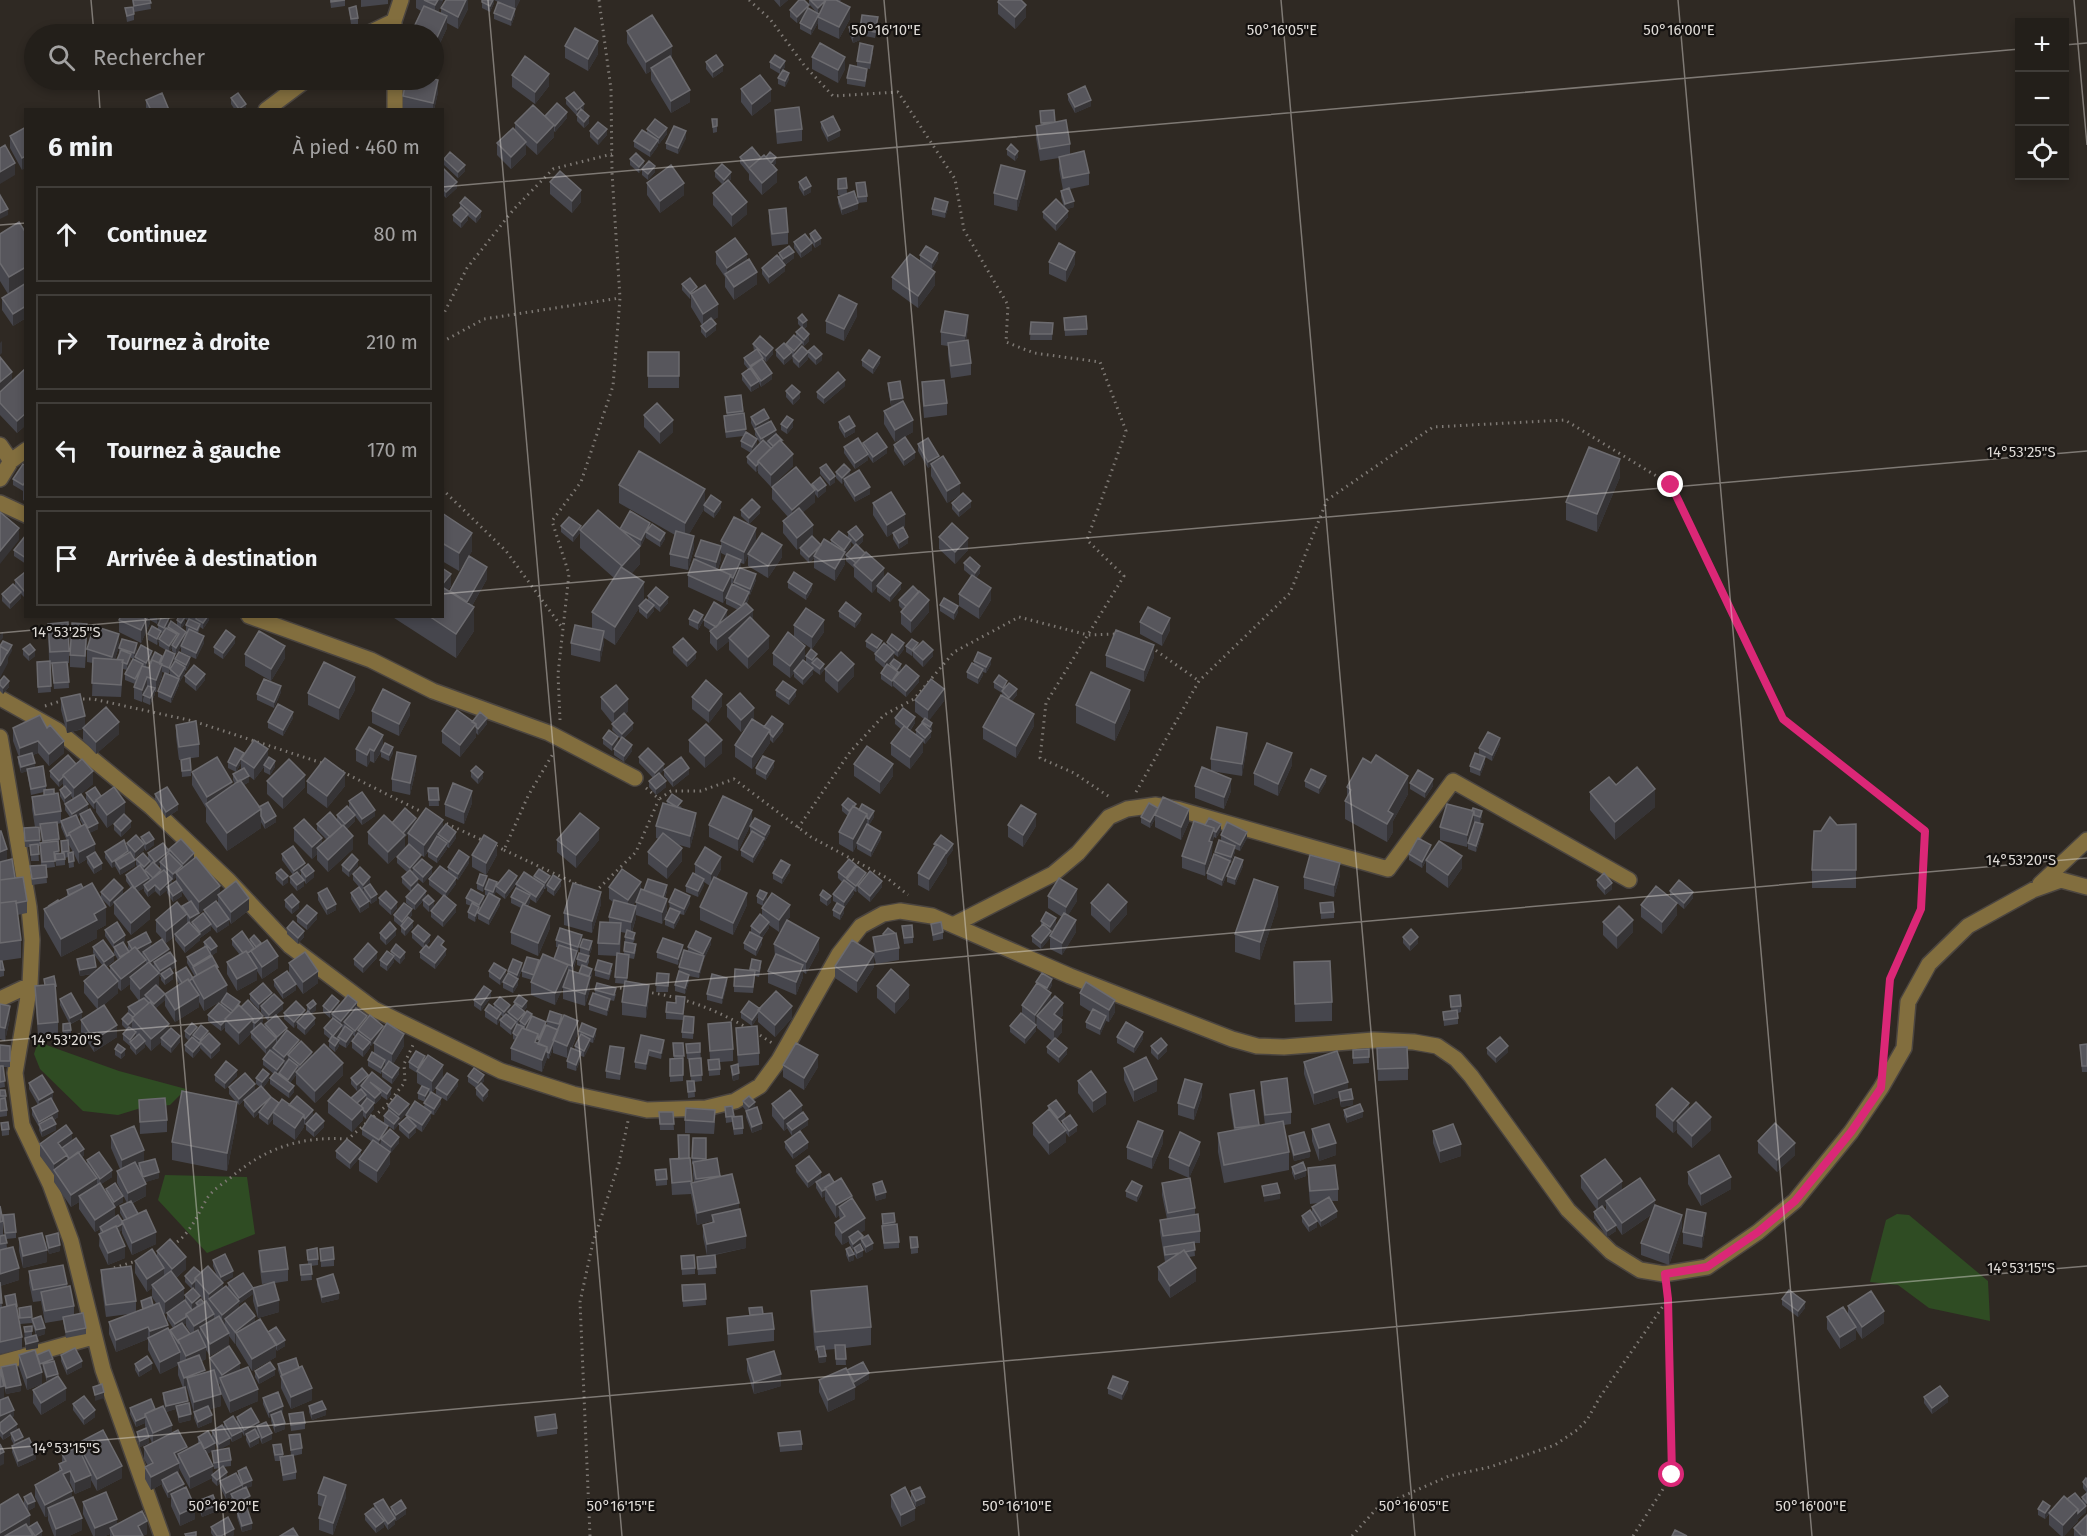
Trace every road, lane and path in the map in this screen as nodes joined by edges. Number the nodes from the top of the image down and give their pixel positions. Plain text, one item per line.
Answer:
1 (401, 0) edge
2 (599, 0) edge
3 (749, 0) edge
4 (395, 24) edge
5 (293, 90) edge
6 (395, 90) edge
7 (269, 108) edge
8 (395, 108) edge
9 (612, 154) junction
10 (620, 298) junction
11 (444, 313) edge
12 (444, 341) edge
13 (0, 444) edge
14 (24, 452) edge
15 (11, 462) junction
16 (0, 478) edge
17 (444, 491) edge
18 (0, 503) edge
19 (24, 514) edge
20 (255, 618) edge
21 (562, 627) junction
22 (1118, 634) edge
23 (1088, 635) junction
24 (1146, 645) edge
25 (1199, 681) junction
26 (0, 698) edge
27 (27, 713) junction
28 (0, 737) edge
29 (561, 740) junction
30 (635, 778) joint
31 (659, 799) junction
32 (1126, 808) junction
33 (429, 815) edge
34 (440, 820) edge
35 (798, 828) junction
36 (2087, 840) edge
37 (504, 850) junction
38 (1629, 880) dead end
39 (2087, 887) edge
40 (2033, 890) junction
41 (932, 916) junction
42 (952, 925) junction
43 (30, 985) junction
44 (620, 988) dead end
45 (631, 989) edge
46 (642, 991) edge
47 (0, 999) edge
48 (419, 1032) junction
49 (784, 1050) junction
50 (1884, 1056) dead end
51 (631, 1107) junction
52 (169, 1246) edge
53 (141, 1259) edge
54 (110, 1269) edge
55 (1665, 1274) junction
56 (1668, 1299) junction
57 (93, 1337) junction
58 (0, 1363) edge
59 (162, 1536) edge
60 (590, 1536) edge
61 (1352, 1536) edge
62 (1633, 1536) edge

1 - 4 street
2 - 9 path
3 - 23 path
5 - 7 street
6 - 8 street
9 - 10 path
9 - 11 path
10 - 12 path
10 - 21 path
13 - 15 street
14 - 15 street
15 - 16 street
17 - 21 path
18 - 19 street
20 - 29 street
21 - 29 path
22 - 23 path
23 - 32 path
23 - 35 path
24 - 25 path
25 - 32 path
25 - 50 path
26 - 27 street
27 - 33 path
27 - 48 street
28 - 43 street
29 - 30 street
29 - 37 path
30 - 31 path
31 - 35 path
31 - 37 path
32 - 38 street
32 - 42 street
34 - 37 path
35 - 41 path
36 - 40 street
39 - 40 street
40 - 55 street
41 - 42 street
41 - 49 street
42 - 55 street
43 - 47 street
43 - 57 street
44 - 45 path
46 - 49 path
48 - 51 street
48 - 52 path
49 - 51 street
51 - 60 path
53 - 54 path
55 - 56 path
56 - 61 path
56 - 62 path
57 - 58 street
57 - 59 street

